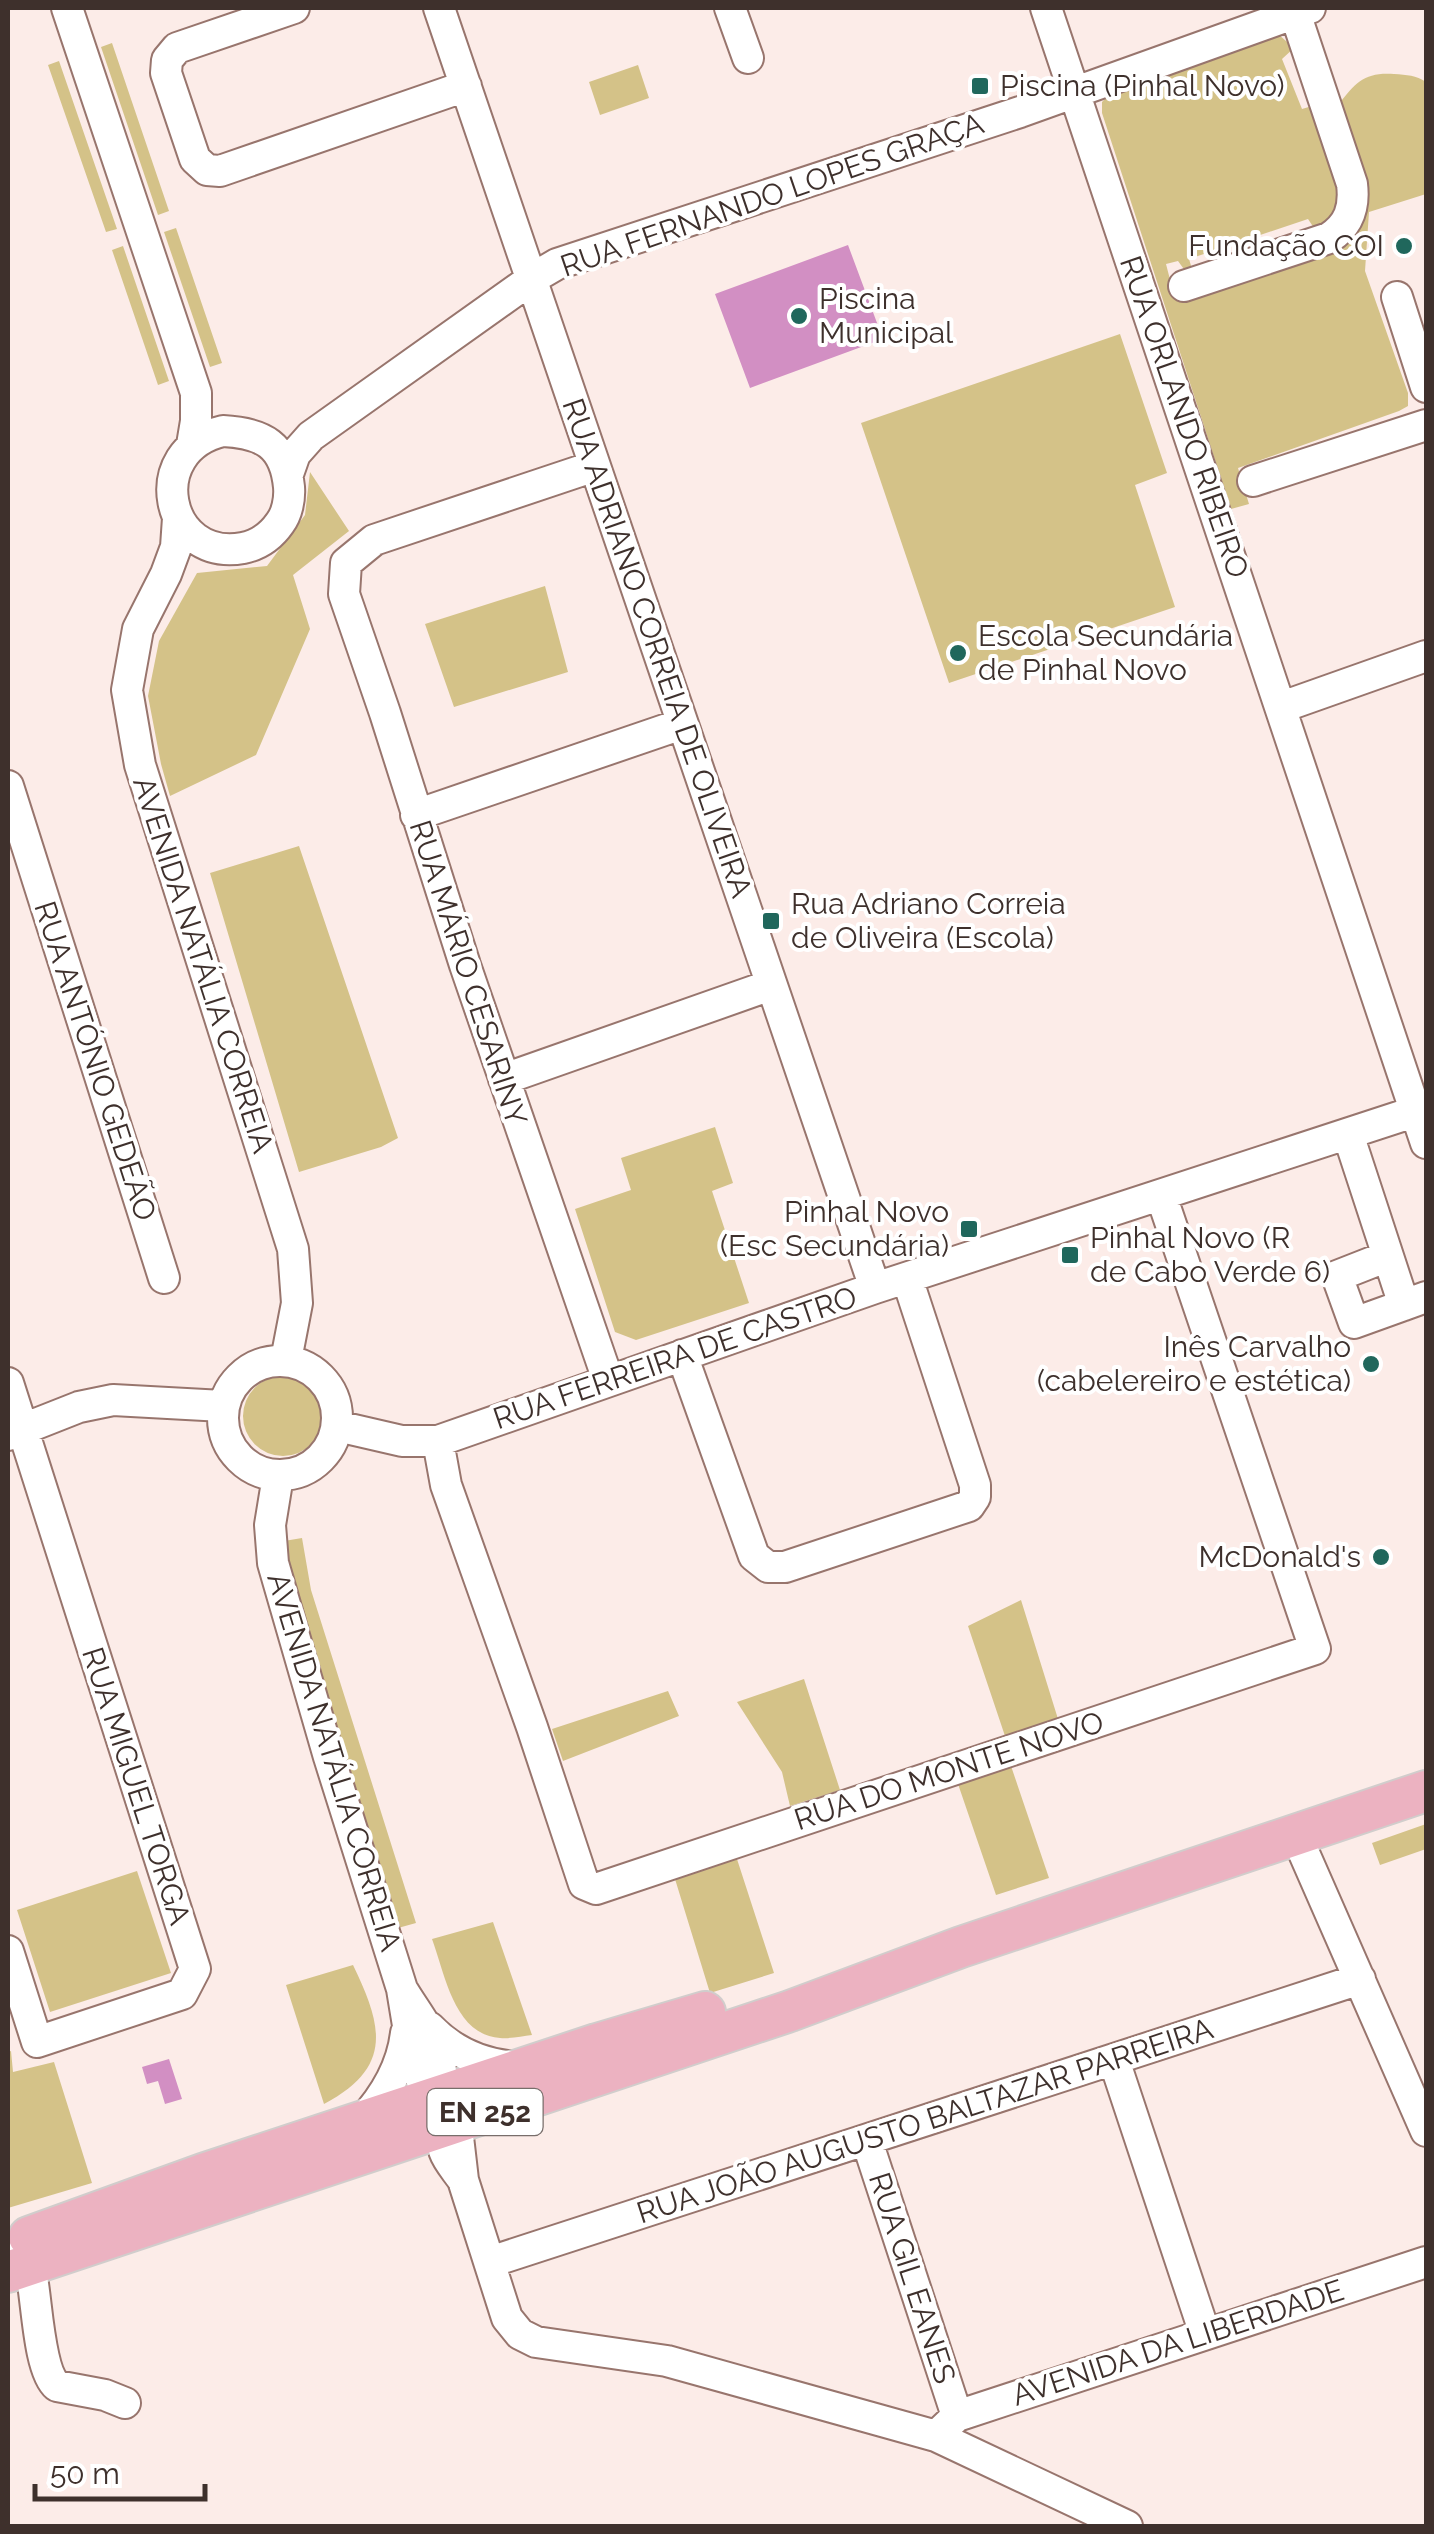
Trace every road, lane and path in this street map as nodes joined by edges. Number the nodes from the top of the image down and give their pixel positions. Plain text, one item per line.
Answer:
1 (67, 8) edge
2 (294, 8) edge
3 (439, 8) edge
4 (730, 8) edge
5 (1046, 8) edge
6 (1303, 10) edge
7 (1234, 21) edge
8 (748, 58) dead end
9 (466, 86) junction
10 (1075, 92) junction
11 (533, 278) junction
12 (1184, 286) dead end
13 (1396, 298) dead end
14 (1426, 387) edge
15 (196, 393) junction
16 (1426, 425) edge
17 (252, 436) junction
18 (310, 436) junction
19 (192, 444) junction
20 (595, 466) junction
21 (288, 474) junction
22 (1253, 482) dead end
23 (178, 518) junction
24 (212, 547) junction
25 (166, 574) junction
26 (1426, 656) edge
27 (1282, 707) junction
28 (682, 724) junction
29 (8, 786) edge
30 (416, 815) junction
31 (771, 985) junction
32 (504, 1079) junction
33 (1422, 1109) edge
34 (1348, 1134) junction
35 (1426, 1143) edge
36 (1161, 1195) junction
37 (1388, 1256) junction
38 (164, 1278) dead end
39 (907, 1278) junction
40 (875, 1288) junction
41 (1416, 1301) edge
42 (682, 1355) junction
43 (286, 1360) junction
44 (608, 1380) junction
45 (8, 1383) edge
46 (223, 1406) junction
47 (337, 1426) junction
48 (15, 1432) edge
49 (438, 1441) junction
50 (278, 1476) junction
51 (1426, 1791) edge
52 (1296, 1835) junction
53 (961, 1947) junction
54 (8, 1952) edge
55 (1360, 1980) junction
56 (411, 2009) junction
57 (1114, 2060) junction
58 (524, 2068) junction
59 (441, 2111) junction
60 (361, 2122) junction
61 (1426, 2131) edge
62 (868, 2141) junction
63 (16, 2256) edge
64 (490, 2262) junction
65 (1426, 2262) edge
66 (1205, 2334) junction
67 (126, 2403) dead end
68 (946, 2426) junction
69 (1127, 2526) edge

1 - 15 street
2 - 9 street
3 - 9 street, RUA ADRIANO CORREIA DE OLIVEIRA
4 - 8 street
5 - 10 street, RUA ORLANDO RIBEIRO
6 - 7 street, RUA FERNANDO LOPES GRAÇA
6 - 12 street
7 - 10 street, RUA FERNANDO LOPES GRAÇA
9 - 11 street, RUA ADRIANO CORREIA DE OLIVEIRA
10 - 11 street, RUA FERNANDO LOPES GRAÇA
10 - 27 street, RUA ORLANDO RIBEIRO
11 - 18 street, RUA FERNANDO LOPES GRAÇA
11 - 20 street, RUA ADRIANO CORREIA DE OLIVEIRA
13 - 14 street
15 - 17 street
15 - 19 street
16 - 22 street
17 - 18 street
17 - 19 street
17 - 21 street
18 - 21 street, RUA FERNANDO LOPES GRAÇA
19 - 23 street
20 - 28 street, RUA ADRIANO CORREIA DE OLIVEIRA
20 - 30 street, RUA MÁRIO CESARINY
21 - 24 street
23 - 24 street
23 - 25 street, AVENIDA NATÁLIA CORREIA
24 - 25 street
25 - 43 street, AVENIDA NATÁLIA CORREIA
26 - 27 street
27 - 33 street, RUA ORLANDO RIBEIRO
28 - 30 street
28 - 31 street, RUA ADRIANO CORREIA DE OLIVEIRA
29 - 38 street, RUA ANTÓNIO GEDEÃO
30 - 32 street, RUA MÁRIO CESARINY
31 - 32 street
31 - 40 street, RUA ADRIANO CORREIA DE OLIVEIRA
32 - 44 street, RUA MÁRIO CESARINY
33 - 34 street, RUA FERREIRA DE CASTRO
33 - 35 street, RUA ORLANDO RIBEIRO
34 - 36 street, RUA FERREIRA DE CASTRO
34 - 37 street
36 - 39 street, RUA FERREIRA DE CASTRO
36 - 49 street, RUA DO MONTE NOVO
37 - 41 street
37 - 41 street
39 - 40 street, RUA FERREIRA DE CASTRO
39 - 42 street
40 - 42 street, RUA FERREIRA DE CASTRO
42 - 44 street, RUA FERREIRA DE CASTRO
43 - 46 street
43 - 47 street
44 - 49 street, RUA FERREIRA DE CASTRO
45 - 48 street, RUA MIGUEL TORGA
46 - 48 street
46 - 50 street
47 - 49 street, RUA FERREIRA DE CASTRO
47 - 50 street
48 - 54 street, RUA MIGUEL TORGA
50 - 56 street, AVENIDA NATÁLIA CORREIA
51 - 52 main road, EN 252
52 - 53 main road, EN 252
52 - 55 street
53 - 58 main road, EN 252
53 - 59 main road, EN 252
55 - 57 street, RUA JOÃO AUGUSTO BALTAZAR PARREIRA
55 - 61 street
56 - 58 street
56 - 59 street, AVENIDA NATÁLIA CORREIA
56 - 60 street, AVENIDA NATÁLIA CORREIA
57 - 62 street, RUA JOÃO AUGUSTO BALTAZAR PARREIRA
57 - 66 street
58 - 59 main road, EN 252
59 - 60 main road, EN 252
59 - 63 main road, EN 252
59 - 64 street, AVENIDA NATÁLIA CORREIA
60 - 63 main road, EN 252
62 - 64 street, RUA JOÃO AUGUSTO BALTAZAR PARREIRA
62 - 68 street, RUA GIL EANES
63 - 67 street
64 - 68 street, AVENIDA NATÁLIA CORREIA
65 - 66 street, AVENIDA DA LIBERDADE
66 - 68 street, AVENIDA DA LIBERDADE
68 - 69 street, AVENIDA NATÁLIA CORREIA

